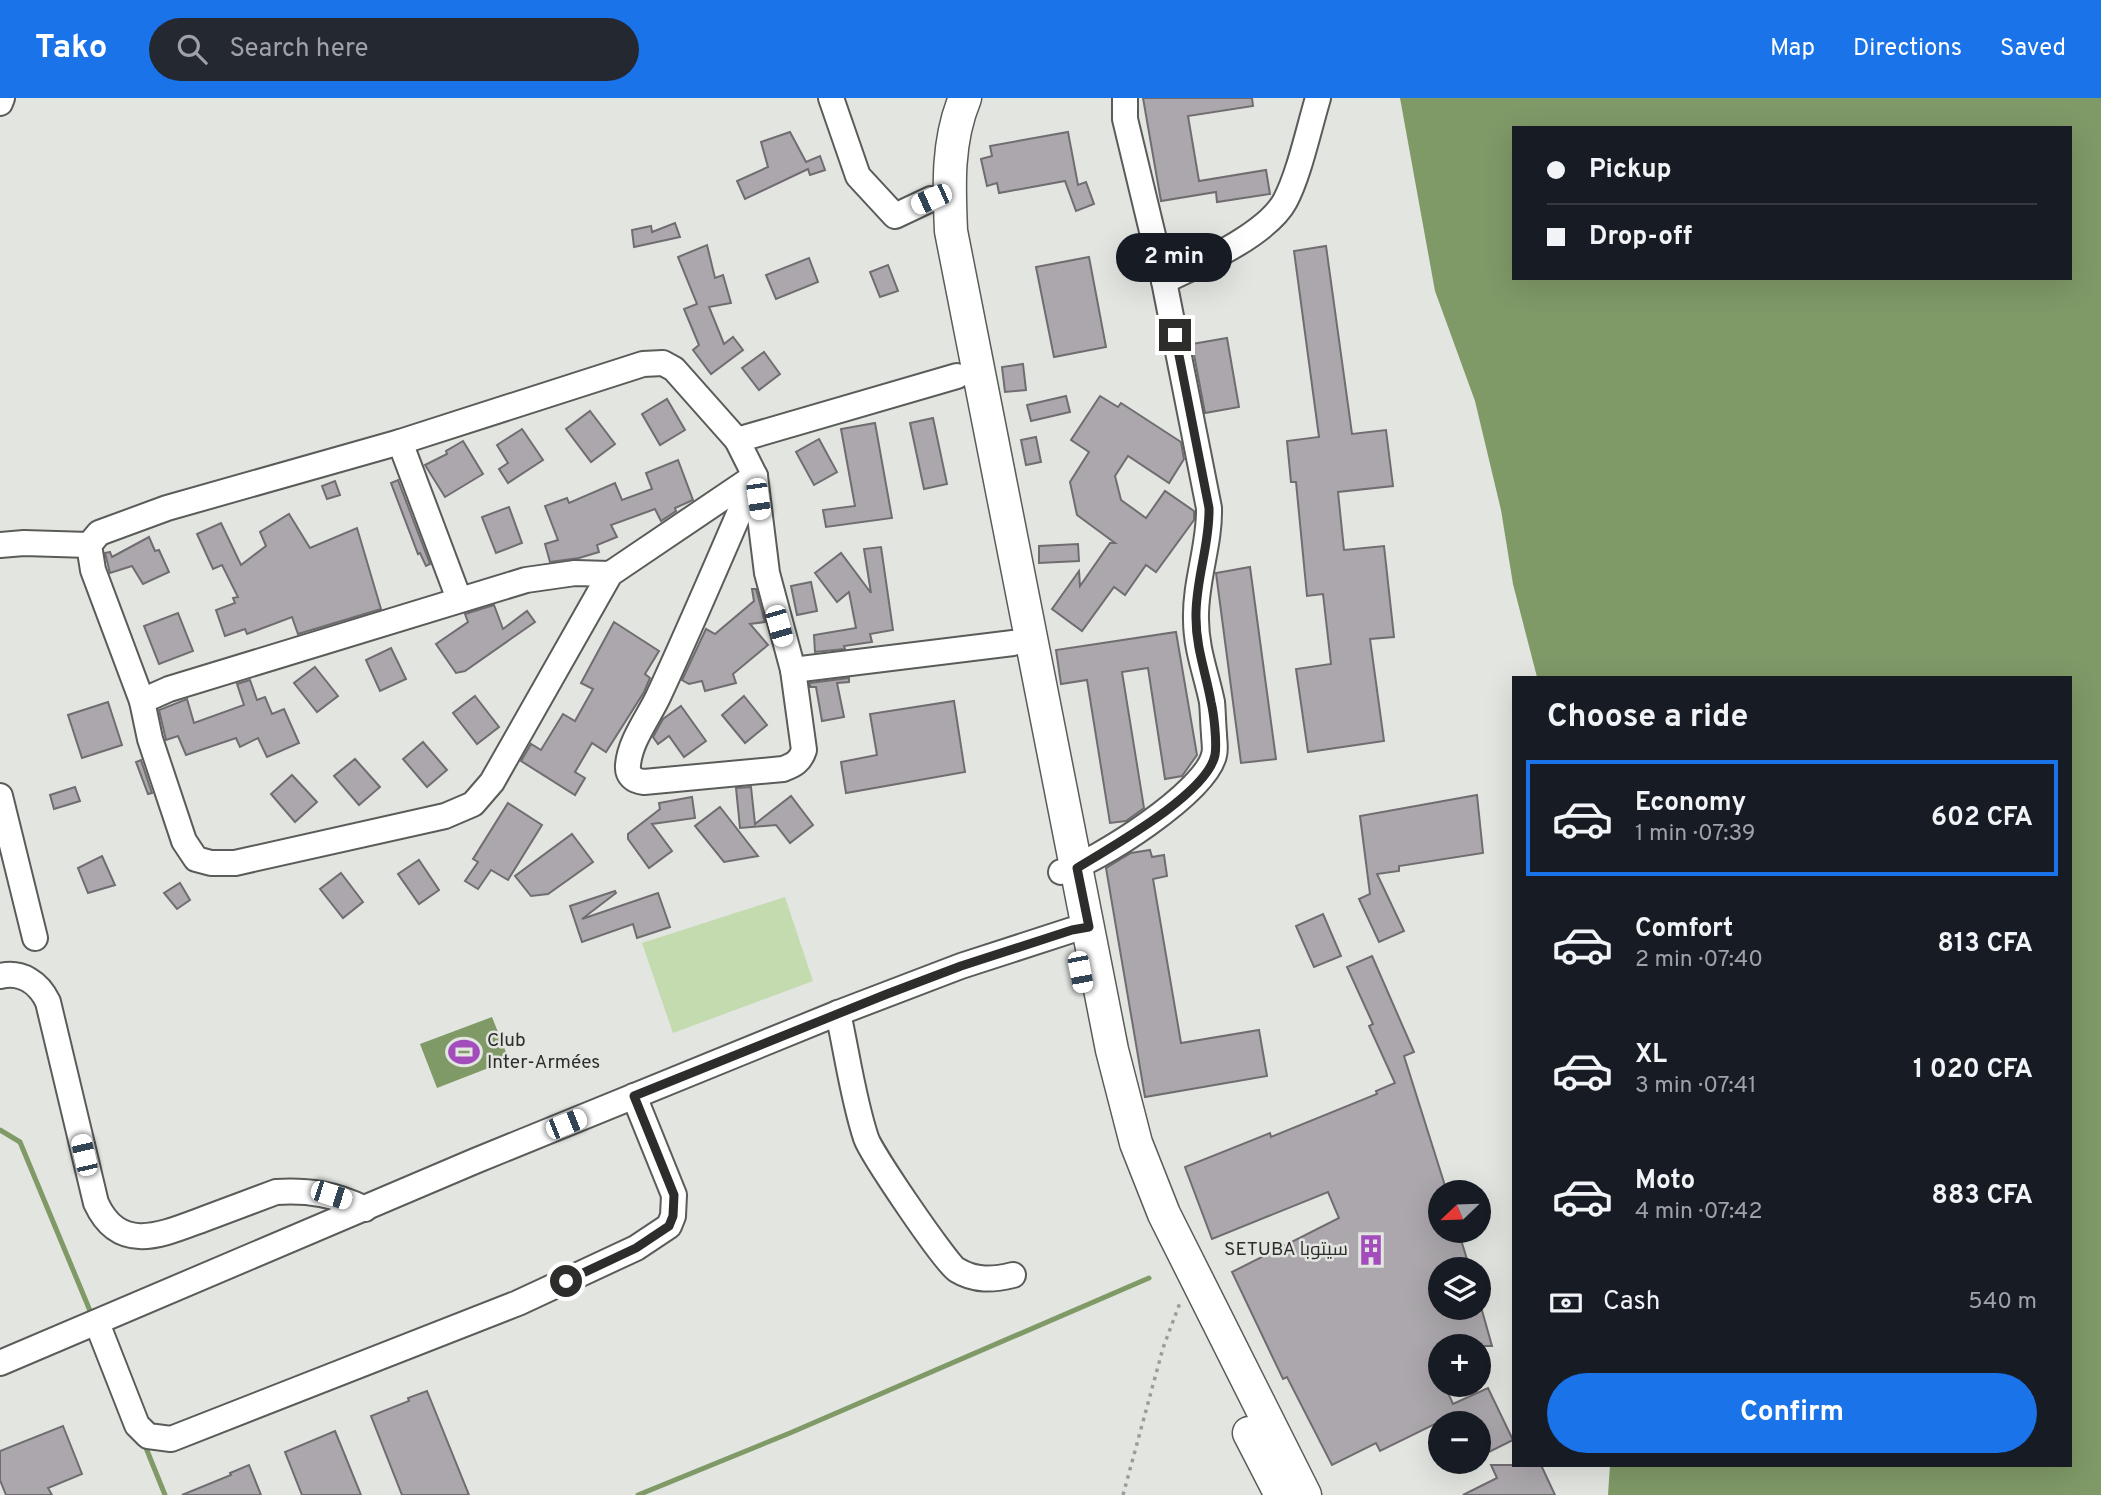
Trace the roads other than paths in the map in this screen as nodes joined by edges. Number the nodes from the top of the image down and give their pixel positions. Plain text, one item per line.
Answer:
1 (2, 98) edge
2 (831, 98) edge
3 (944, 98) edge
4 (965, 98) edge
5 (1125, 98) edge
6 (1318, 98) edge
7 (0, 103) edge
8 (931, 199) junction
9 (1164, 281) junction
10 (957, 376) junction
11 (737, 440) junction
12 (400, 442) junction
13 (755, 476) junction
14 (0, 545) edge
15 (89, 545) junction
16 (610, 573) junction
17 (458, 599) junction
18 (1016, 626) junction
19 (793, 670) junction
20 (142, 701) junction
21 (0, 796) edge
22 (1069, 870) junction
23 (1080, 928) junction
24 (35, 938) dead end
25 (0, 976) edge
26 (838, 1013) junction
27 (634, 1096) junction
28 (365, 1209) junction
29 (1013, 1275) dead end
30 (97, 1324) junction
31 (0, 1363) edge
32 (1281, 1495) edge
33 (1306, 1495) edge

1 - 7 street
2 - 8 street
3 - 8 main road
4 - 18 main road
5 - 9 street
6 - 9 street
8 - 10 main road
9 - 22 street
10 - 11 street
10 - 18 main road
11 - 12 street
11 - 13 street
12 - 15 street
12 - 17 street
13 - 16 street
13 - 19 street
13 - 19 street
14 - 15 street
15 - 20 street
16 - 17 street
16 - 20 street
17 - 20 street
18 - 19 street
18 - 22 main road
21 - 24 street
22 - 23 main road
23 - 26 street
23 - 32 main road
23 - 33 main road
25 - 28 street
26 - 27 street
26 - 29 street
27 - 28 street
27 - 30 street
28 - 30 street
30 - 31 street

